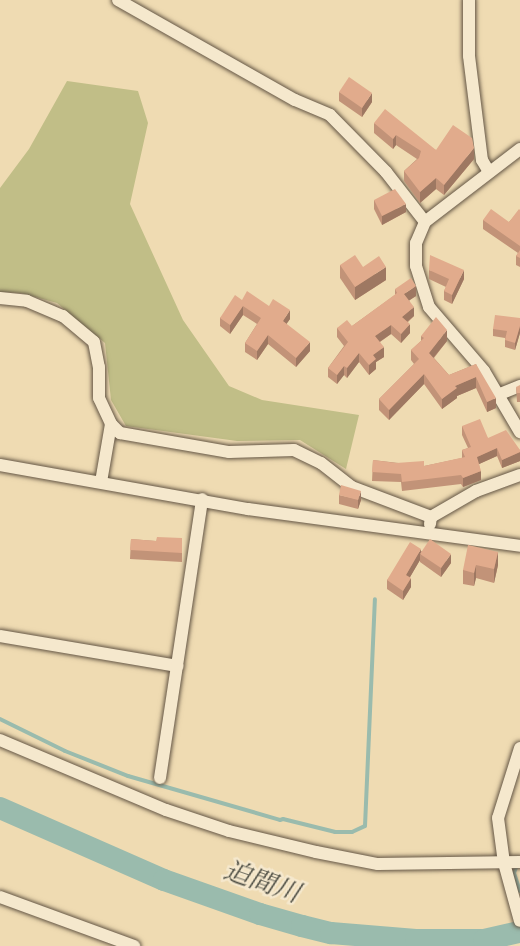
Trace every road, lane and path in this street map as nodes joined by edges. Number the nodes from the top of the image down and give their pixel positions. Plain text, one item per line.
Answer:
1 (118, 0) edge
2 (469, 0) edge
3 (520, 149) edge
4 (489, 172) junction
5 (425, 222) junction
6 (0, 298) edge
7 (520, 386) edge
8 (500, 394) junction
9 (111, 424) junction
10 (520, 432) edge
11 (0, 465) edge
12 (520, 475) edge
13 (101, 482) junction
14 (202, 499) junction
15 (431, 517) junction
16 (428, 534) junction
17 (520, 546) edge
18 (0, 636) edge
19 (177, 666) junction
20 (0, 740) edge
21 (520, 748) edge
22 (160, 778) dead end
23 (520, 862) edge
24 (504, 863) junction
25 (0, 897) edge
26 (520, 921) edge
27 (135, 946) edge

1 - 5 street
2 - 4 street
3 - 4 street
4 - 5 street
5 - 8 street
6 - 9 street
7 - 8 street
8 - 10 street
9 - 13 street
9 - 15 street
11 - 13 street
12 - 15 street
13 - 14 street
14 - 16 street
14 - 19 street
15 - 16 street
16 - 17 street
18 - 19 street
19 - 22 street
20 - 24 street
21 - 24 street
23 - 24 street
24 - 26 street
25 - 27 street

